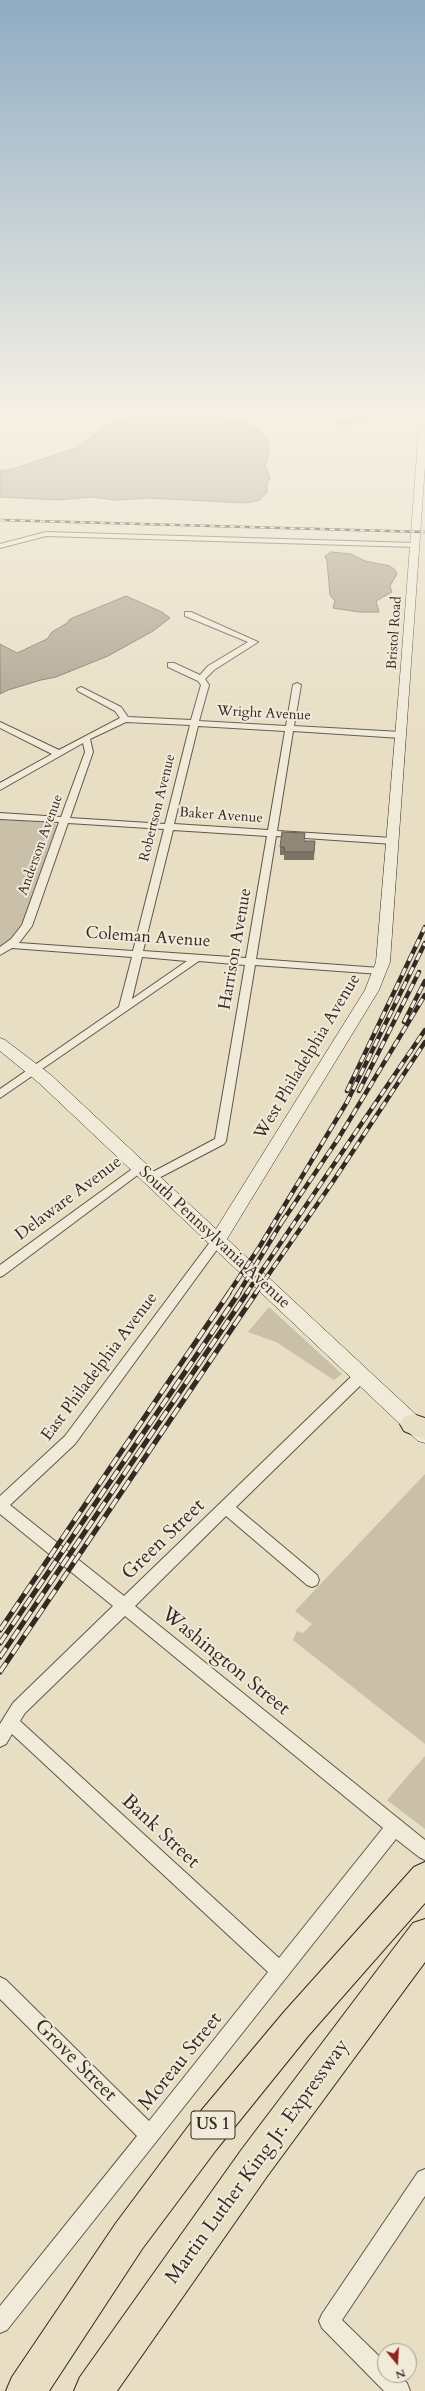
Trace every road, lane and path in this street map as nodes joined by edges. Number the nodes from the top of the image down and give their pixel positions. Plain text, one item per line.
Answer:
1 (416, 526) edge
2 (415, 545) junction
3 (0, 546) edge
4 (188, 614) dead end
5 (171, 665) dead end
6 (201, 679) junction
7 (297, 684) dead end
8 (81, 689) dead end
9 (125, 719) junction
10 (194, 723) junction
11 (0, 725) edge
12 (289, 728) junction
13 (401, 735) junction
14 (86, 738) junction
15 (58, 753) junction
16 (0, 787) edge
17 (0, 816) edge
18 (66, 820) junction
19 (168, 827) junction
20 (272, 833) junction
21 (393, 841) junction
22 (10, 945) junction
23 (0, 952) edge
24 (136, 953) junction
25 (199, 957) junction
26 (250, 961) junction
27 (380, 971) junction
28 (124, 1008) junction
29 (0, 1044) edge
30 (33, 1072) junction
31 (0, 1094) edge
32 (145, 1173) junction
33 (217, 1241) junction
34 (0, 1272) edge
35 (362, 1375) junction
36 (421, 1429) edge
37 (0, 1505) edge
38 (226, 1507) junction
39 (312, 1580) dead end
40 (124, 1607) junction
41 (10, 1722) junction
42 (0, 1739) edge
43 (396, 1826) junction
44 (425, 1851) edge
45 (425, 1878) edge
46 (425, 1936) edge
47 (281, 1972) junction
48 (0, 1986) edge
49 (150, 2136) junction
50 (425, 2179) edge
51 (0, 2323) edge
52 (26, 2391) edge
53 (94, 2391) edge
54 (400, 2391) edge

1 - 2 main road, Bristol Road
2 - 3 street
2 - 13 main road, Bristol Road
4 - 6 street
5 - 6 street
6 - 10 street, Robertson Avenue
7 - 12 street, Harrison Avenue
8 - 9 street
9 - 10 street, Wright Avenue
9 - 14 street
10 - 12 street, Wright Avenue
10 - 19 street, Robertson Avenue
11 - 15 street
12 - 13 street, Wright Avenue
12 - 20 street, Harrison Avenue
13 - 21 main road, West Philadelphia Avenue
14 - 15 street
14 - 18 street, Anderson Avenue
15 - 16 street
17 - 18 street, Baker Avenue
18 - 19 street, Baker Avenue
18 - 22 street, Anderson Avenue
19 - 20 street, Baker Avenue
19 - 24 street, Robertson Avenue
20 - 21 street, Baker Avenue
20 - 26 street, Harrison Avenue
21 - 27 main road, West Philadelphia Avenue
22 - 23 street, Anderson Avenue
22 - 24 street, Coleman Avenue
24 - 25 street, Coleman Avenue
24 - 28 street, Robertson Avenue
25 - 26 street, Coleman Avenue
25 - 28 street
26 - 27 street, Coleman Avenue
26 - 32 street, Harrison Avenue
27 - 33 main road, West Philadelphia Avenue
28 - 30 street
29 - 30 main road, South Pennsylvania Avenue
30 - 31 street
30 - 32 main road, South Pennsylvania Avenue
32 - 33 main road, South Pennsylvania Avenue
32 - 34 street, Delaware Avenue
33 - 35 main road, South Pennsylvania Avenue
33 - 37 street, East Philadelphia Avenue
35 - 36 main road, South Pennsylvania Avenue
35 - 38 street, Green Street
37 - 40 street, Washington Street
38 - 39 street
38 - 40 street, Green Street
40 - 41 street, Green Street
40 - 43 street, Washington Street
41 - 42 street, Green Street
41 - 47 street, Bank Street
43 - 44 street, Washington Street
43 - 47 street, Moreau Street
45 - 52 highway, US 1
46 - 53 highway, Martin Luther King Jr. Expressway
47 - 49 street, Moreau Street
48 - 49 street, Grove Street
49 - 51 street, Moreau Street
50 - 54 street

